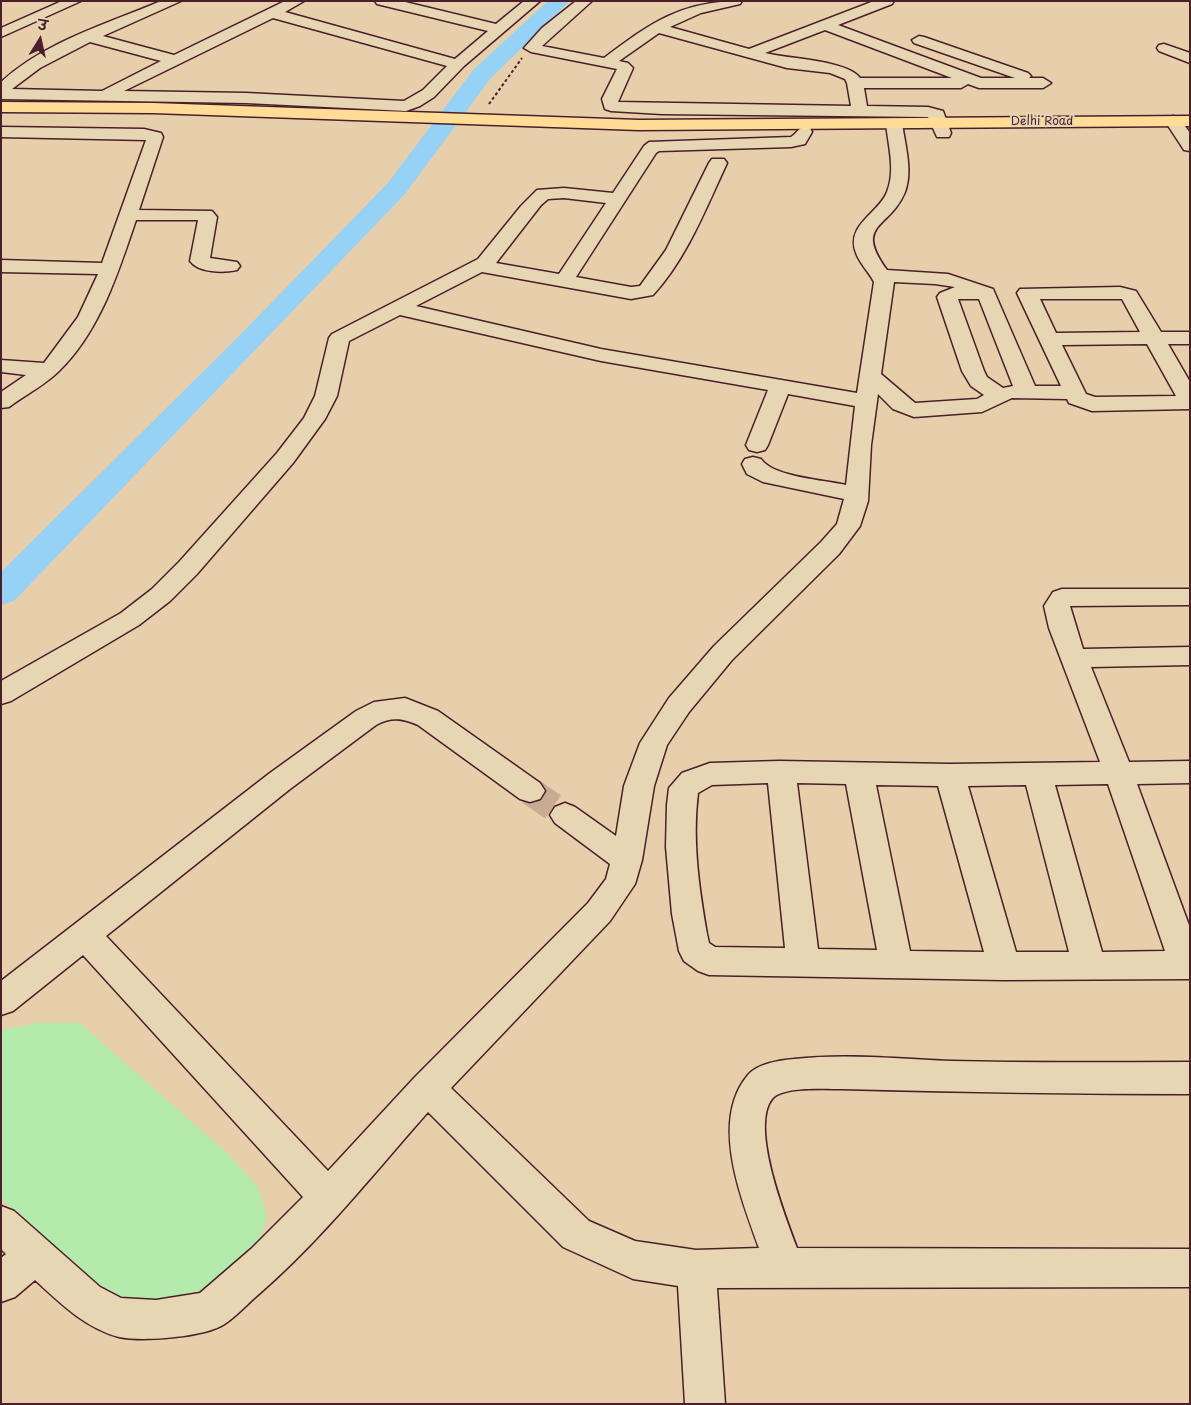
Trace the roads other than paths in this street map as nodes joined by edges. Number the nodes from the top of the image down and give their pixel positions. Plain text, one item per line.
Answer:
1 (74, 1) edge
2 (297, 1) edge
3 (382, 1) edge
4 (533, 1) edge
5 (585, 1) edge
6 (735, 1) edge
7 (887, 1) edge
8 (163, 2) edge
9 (270, 13) junction
10 (825, 25) junction
11 (655, 27) junction
12 (499, 29) junction
13 (3, 32) edge
14 (28, 36) dead end
15 (86, 36) junction
16 (45, 39) dead end
17 (919, 40) dead end
18 (61, 43) junction
19 (1164, 48) dead end
20 (749, 54) junction
21 (902, 54) junction
22 (174, 60) junction
23 (1190, 60) edge
24 (608, 62) junction
25 (458, 64) junction
26 (1, 74) edge
27 (854, 81) junction
28 (979, 83) junction
29 (1, 93) edge
30 (104, 95) junction
31 (1, 107) edge
32 (860, 112) junction
33 (1, 116) edge
34 (398, 121) junction
35 (479, 124) junction
36 (894, 128) junction
37 (942, 128) junction
38 (1185, 131) edge
39 (1, 132) edge
40 (804, 132) junction
41 (718, 163) dead end
42 (618, 199) junction
43 (129, 215) junction
44 (1, 266) edge
45 (230, 266) dead end
46 (480, 266) junction
47 (110, 269) junction
48 (882, 276) junction
49 (564, 281) junction
50 (986, 293) junction
51 (1026, 293) junction
52 (397, 308) junction
53 (1154, 338) junction
54 (1190, 338) edge
55 (1050, 339) junction
56 (1, 366) edge
57 (46, 370) junction
58 (780, 387) junction
59 (868, 389) junction
60 (1026, 391) junction
61 (1074, 393) junction
62 (999, 395) junction
63 (1190, 401) edge
64 (1, 402) edge
65 (857, 494) junction
66 (1190, 597) edge
67 (1190, 656) edge
68 (1074, 658) junction
69 (1, 694) edge
70 (781, 772) junction
71 (1190, 772) edge
72 (1120, 773) junction
73 (859, 774) junction
74 (1038, 774) junction
75 (950, 775) junction
76 (530, 791) tunnel mouth
77 (565, 815) tunnel mouth
78 (627, 860) junction
79 (86, 935) junction
80 (803, 963) junction
81 (896, 964) junction
82 (1089, 965) junction
83 (1188, 965) edge
84 (1004, 966) junction
85 (1, 1001) edge
86 (1190, 1078) edge
87 (427, 1088) junction
88 (328, 1198) junction
89 (1, 1224) edge
90 (36, 1255) junction
91 (784, 1267) junction
92 (1190, 1268) edge
93 (696, 1269) junction
94 (1, 1283) edge
95 (705, 1404) edge

1 - 13 street
2 - 9 street
3 - 12 street
4 - 12 street
5 - 24 street
6 - 11 street
7 - 10 street
8 - 15 street
9 - 22 street
9 - 25 street
10 - 20 street
10 - 21 street
11 - 20 street
11 - 24 street
12 - 25 street
13 - 14 street
15 - 18 street
15 - 22 street
15 - 29 street
16 - 18 street
17 - 28 street
18 - 26 street
19 - 23 street
20 - 27 street
21 - 27 street
21 - 28 street
22 - 30 street
24 - 32 street
25 - 30 street
27 - 28 street
27 - 32 street
29 - 30 street
31 - 34 main road
32 - 37 street
33 - 34 main road
34 - 35 main road
35 - 36 main road
35 - 40 main road
36 - 37 main road, Delhi Road
36 - 40 main road
36 - 48 street
37 - 38 main road, Delhi Road
39 - 43 street
40 - 42 street
41 - 49 street
42 - 46 street
42 - 49 street
43 - 45 street
43 - 47 street
44 - 47 street
46 - 49 street
46 - 52 street
47 - 57 street
48 - 50 street
48 - 59 street
50 - 51 street
50 - 60 street
50 - 62 street
51 - 53 street
51 - 55 street
52 - 58 street
52 - 69 street
53 - 54 street
53 - 55 street
53 - 63 street
55 - 61 street
56 - 57 street
57 - 64 street
58 - 59 street
58 - 65 street
59 - 62 street
59 - 65 street
60 - 61 street
60 - 62 street
61 - 63 street
65 - 78 street
66 - 68 street
67 - 68 street
68 - 72 street
70 - 73 street
70 - 80 street
70 - 80 street
71 - 72 street
72 - 74 street
72 - 83 street
73 - 75 street
73 - 81 street
74 - 75 street
74 - 82 street
75 - 84 street
76 - 79 street
77 - 78 street
78 - 87 street
79 - 85 street
79 - 88 street
80 - 81 street
81 - 84 street
82 - 83 street
82 - 84 street
86 - 91 street
87 - 88 street
87 - 93 street
88 - 90 street
89 - 90 street
90 - 94 street
91 - 92 street
91 - 93 street
93 - 95 street

